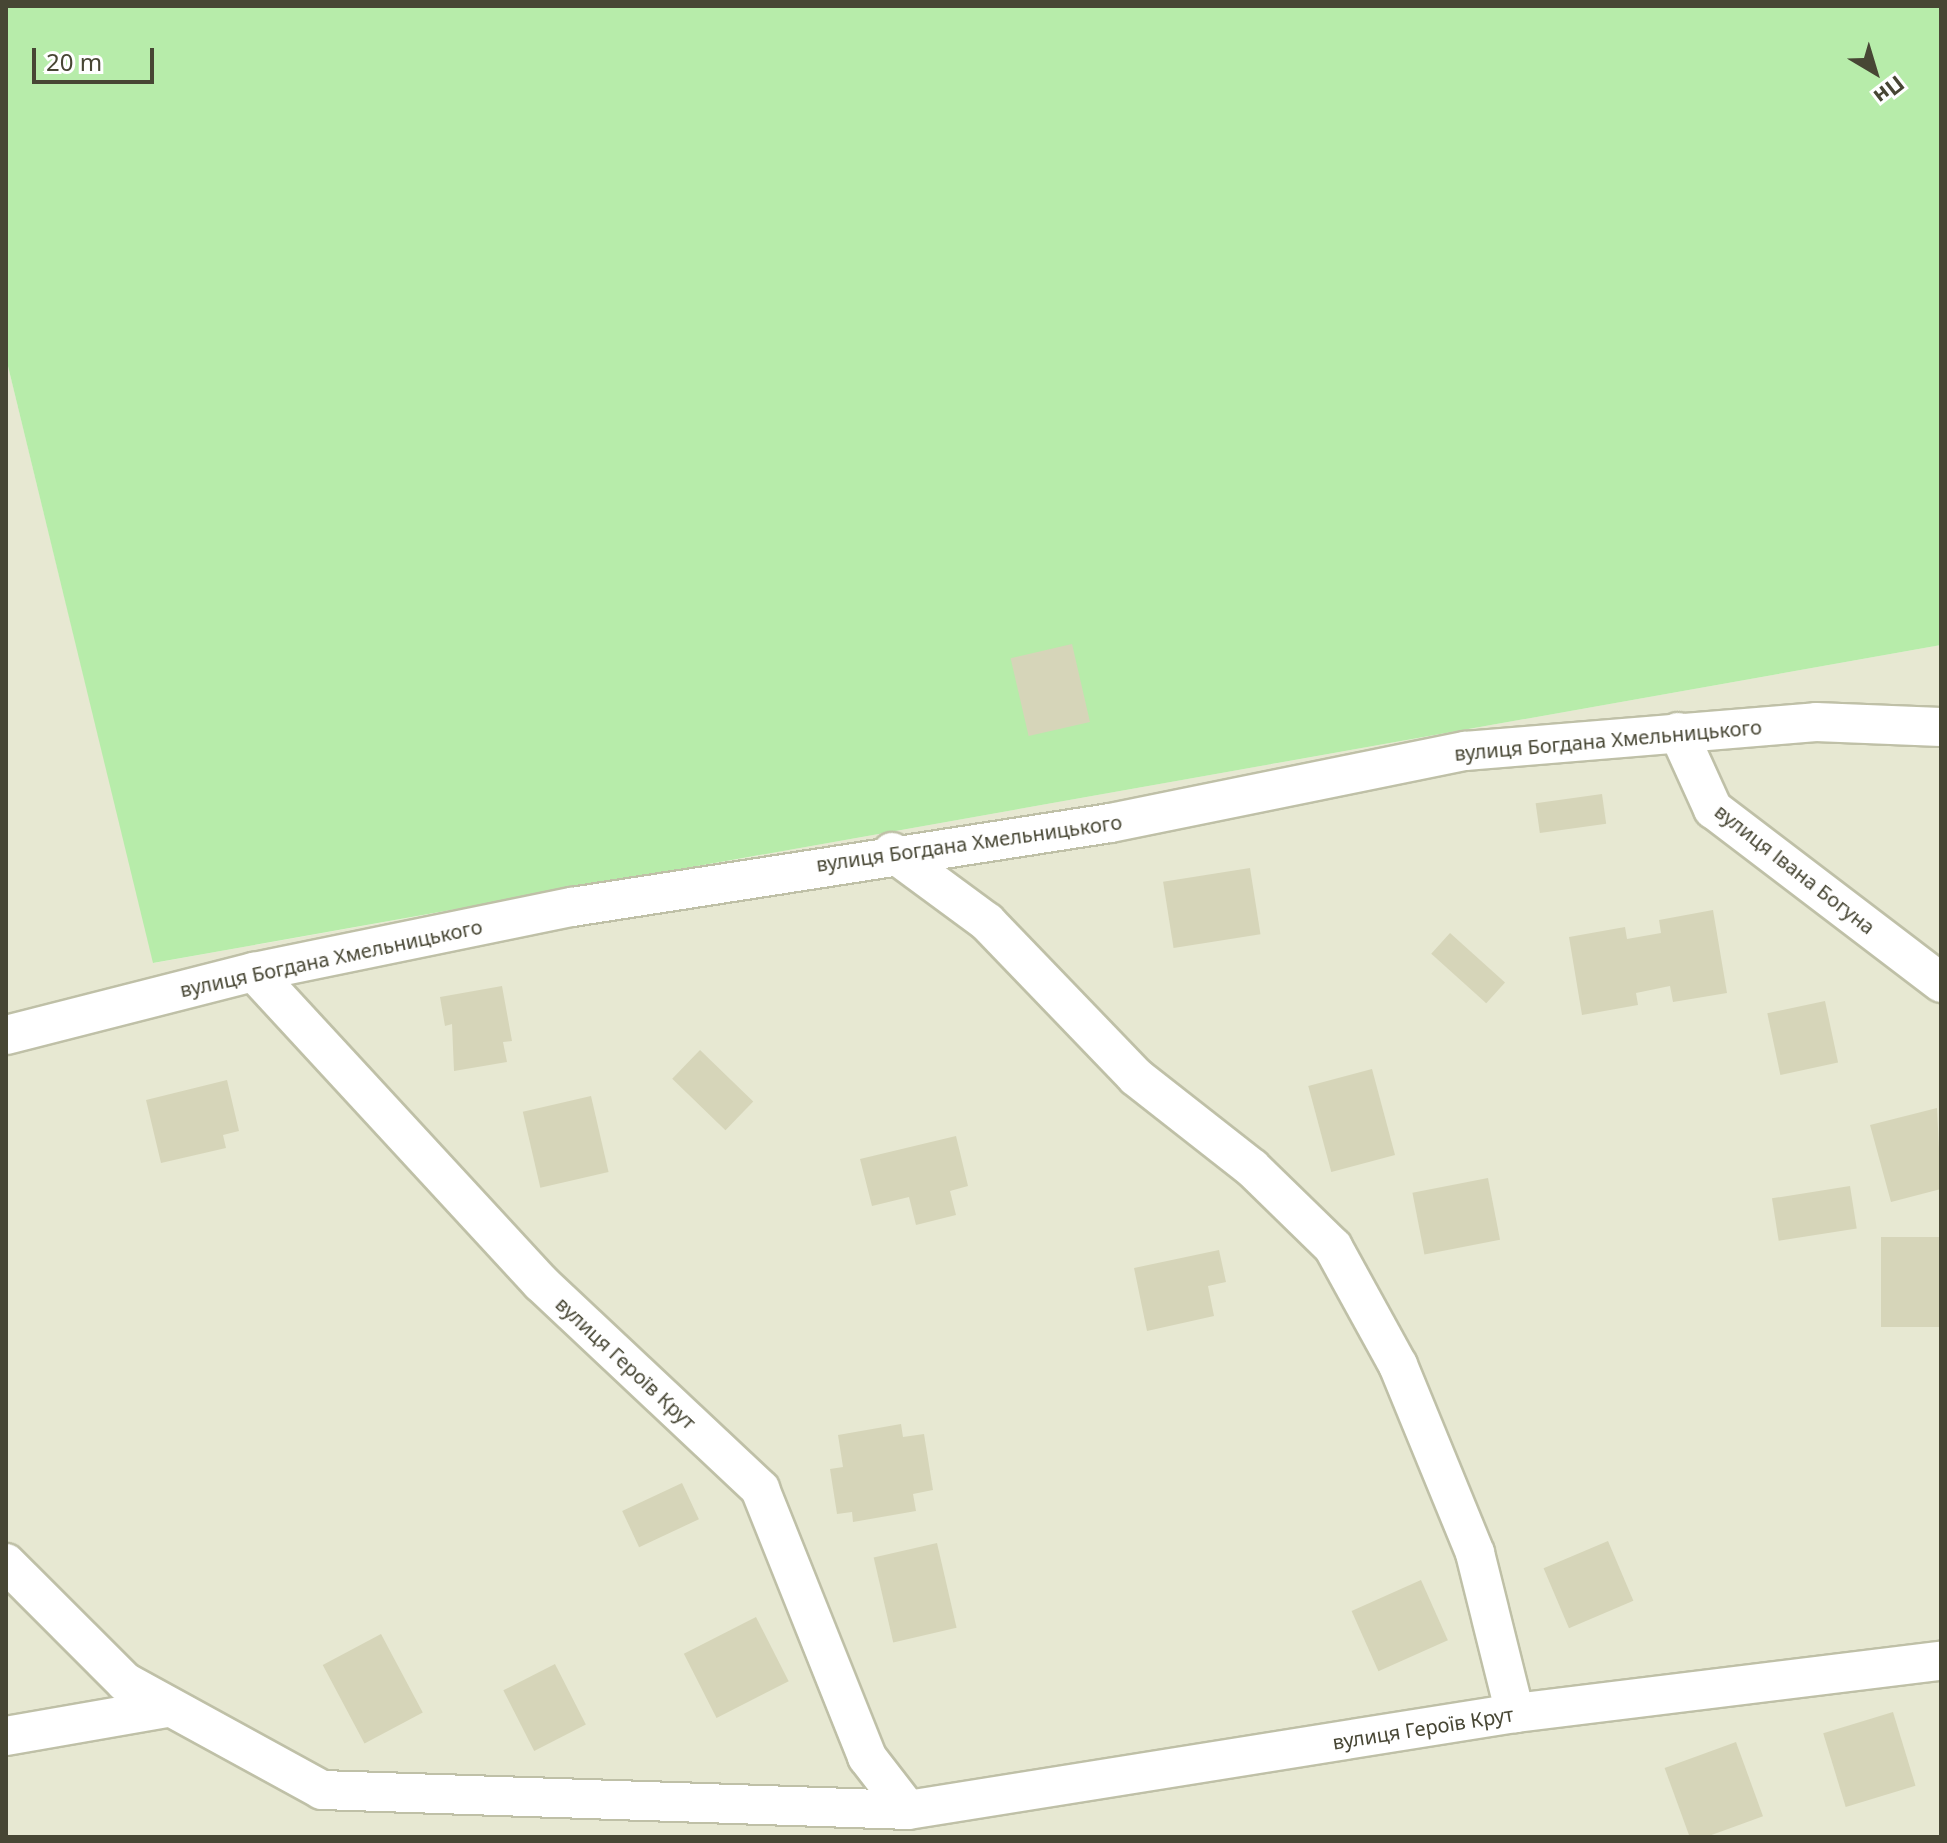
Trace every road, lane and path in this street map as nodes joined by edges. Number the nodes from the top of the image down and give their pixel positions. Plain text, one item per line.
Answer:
1 (1941, 727) edge
2 (1678, 732) junction
3 (892, 852) junction
4 (254, 972) junction
5 (1941, 983) edge
6 (6, 1035) edge
7 (6, 1563) edge
8 (1941, 1661) edge
9 (167, 1708) junction
10 (1515, 1713) junction
11 (6, 1736) edge
12 (908, 1810) junction

1 - 2 street, вулиця Богдана Хмельницького
2 - 3 street, вулиця Богдана Хмельницького
2 - 5 street, вулиця Івана Богуна
3 - 4 street, вулиця Богдана Хмельницького
3 - 10 street
4 - 6 street, вулиця Богдана Хмельницького
4 - 12 street, вулиця Героїв Крут
7 - 9 street, вулиця Героїв Крут
8 - 10 street, вулиця Героїв Крут
9 - 11 street
9 - 12 street, вулиця Героїв Крут
10 - 12 street, вулиця Героїв Крут

